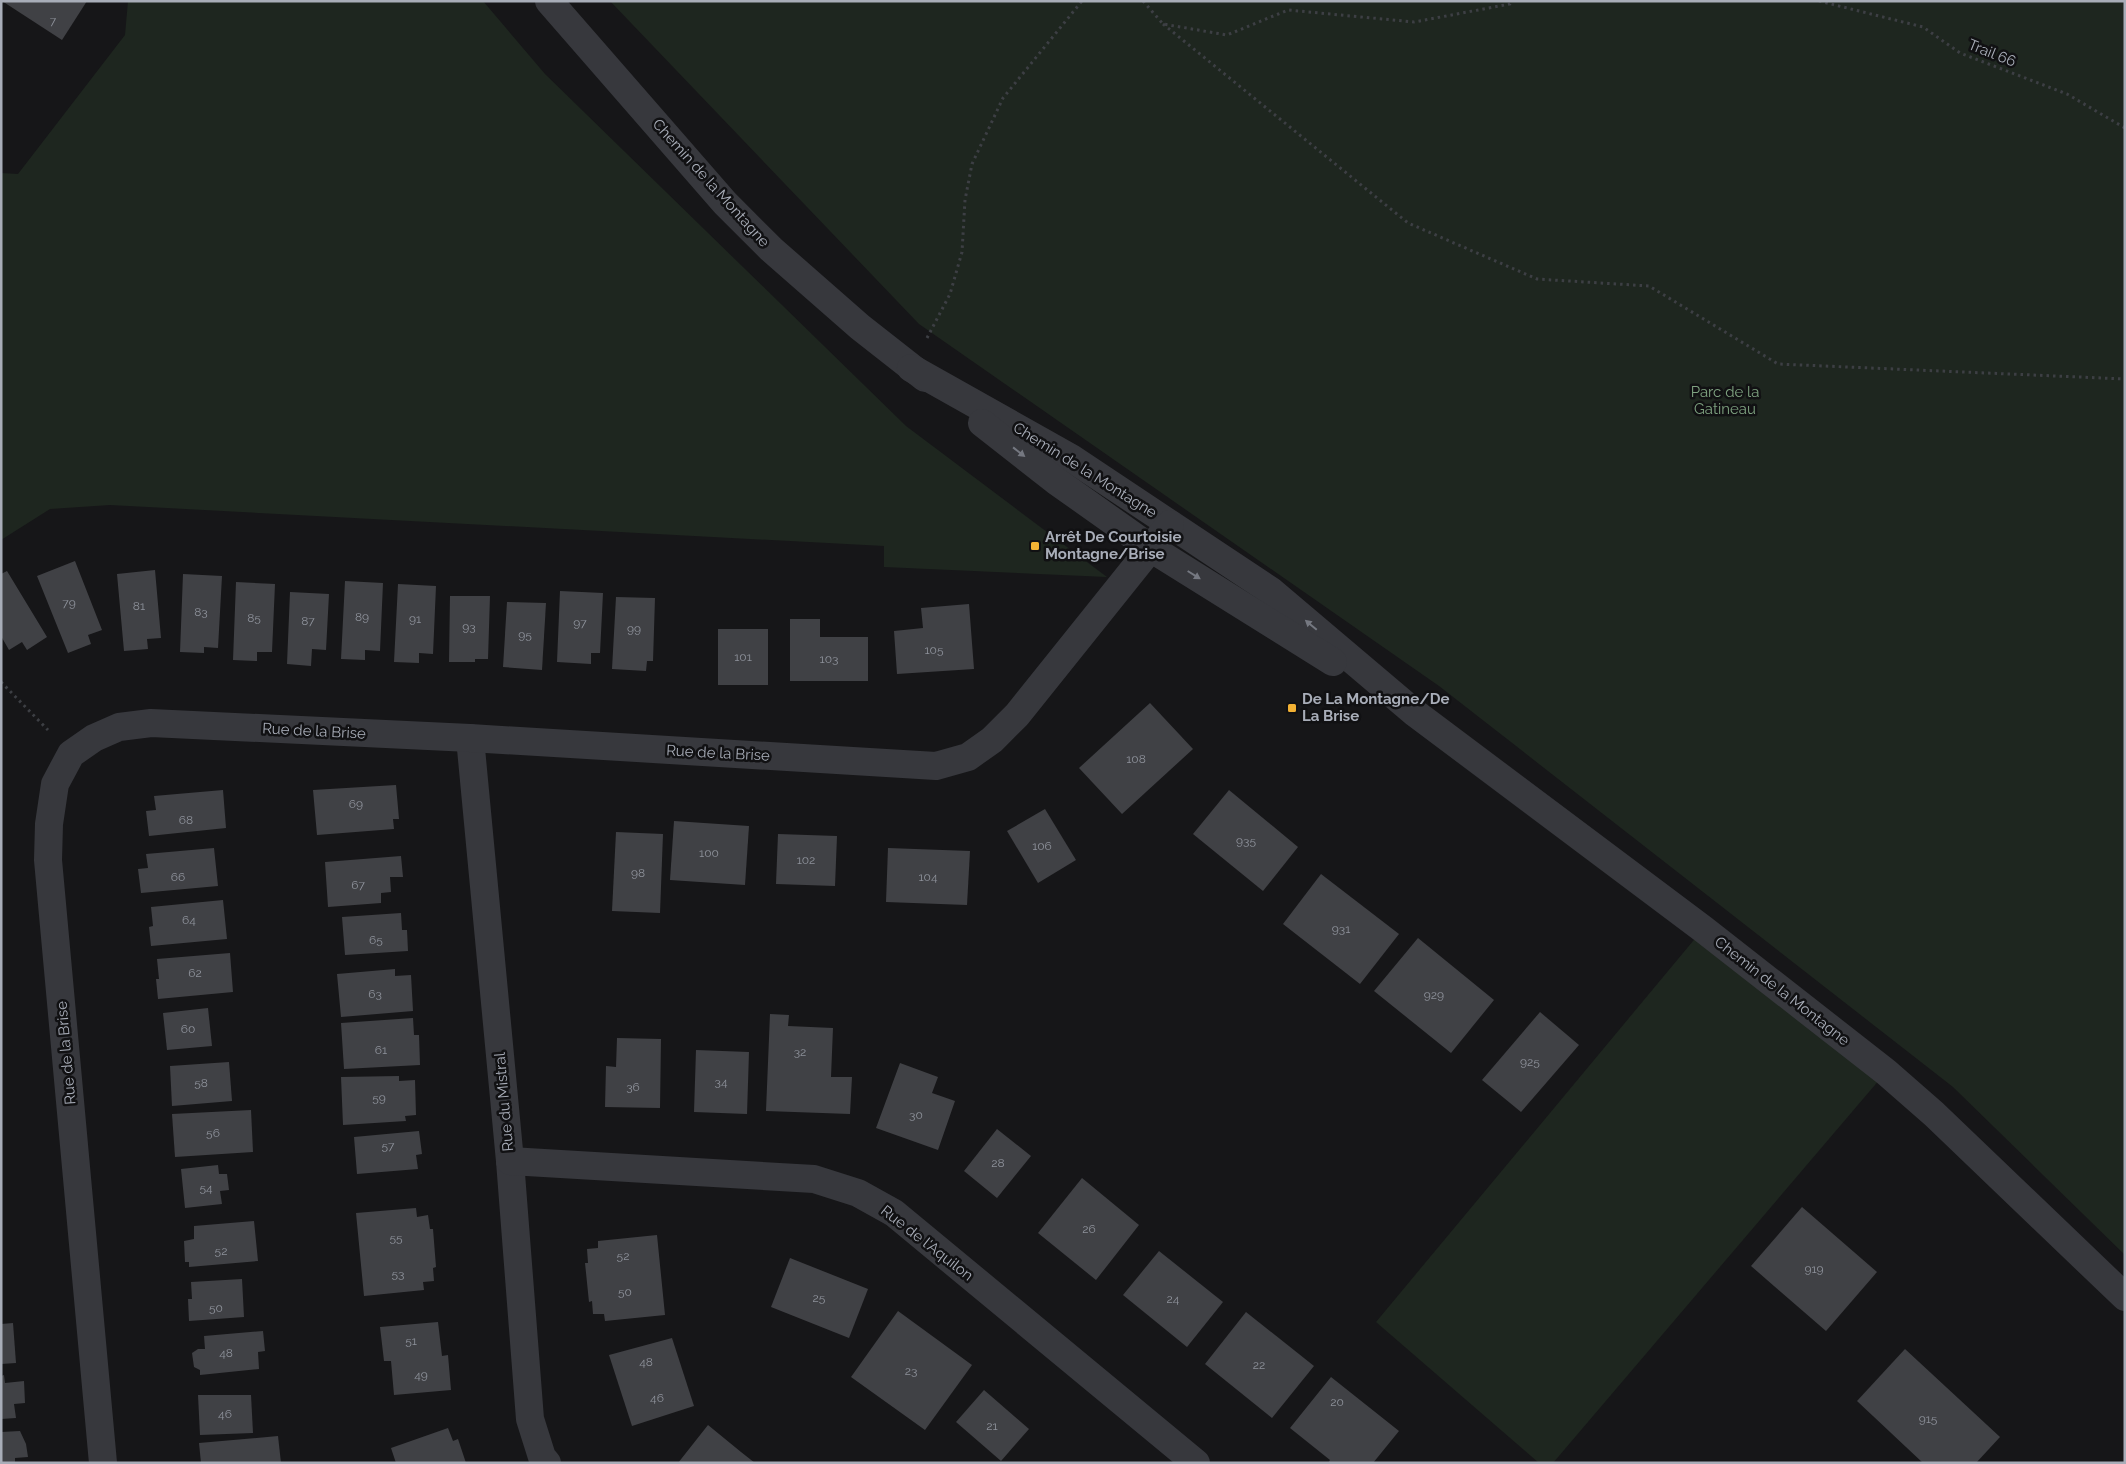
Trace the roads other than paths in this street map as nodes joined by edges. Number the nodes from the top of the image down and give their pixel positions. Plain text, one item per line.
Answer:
1 (549, 1) edge
2 (912, 368) junction
3 (1170, 524) junction
4 (1152, 549) junction
5 (1415, 713) junction
6 (470, 738) junction
7 (510, 1160) junction
8 (2125, 1297) edge
9 (103, 1463) edge
10 (547, 1463) edge
11 (1196, 1463) edge

1 - 2 street, Chemin de la Montagne
2 - 3 street, Chemin de la Montagne
2 -> 4 street, Chemin de la Montagne
3 - 4 street, Rue de la Brise
5 -> 3 street, Chemin de la Montagne
4 -> 5 street, Chemin de la Montagne
4 - 6 street, Rue de la Brise
5 - 8 street, Chemin de la Montagne
6 - 7 street, Rue du Mistral
6 - 9 street, Rue de la Brise
7 - 10 street, Rue du Mistral
7 - 11 street, Rue de l'Aquilon

